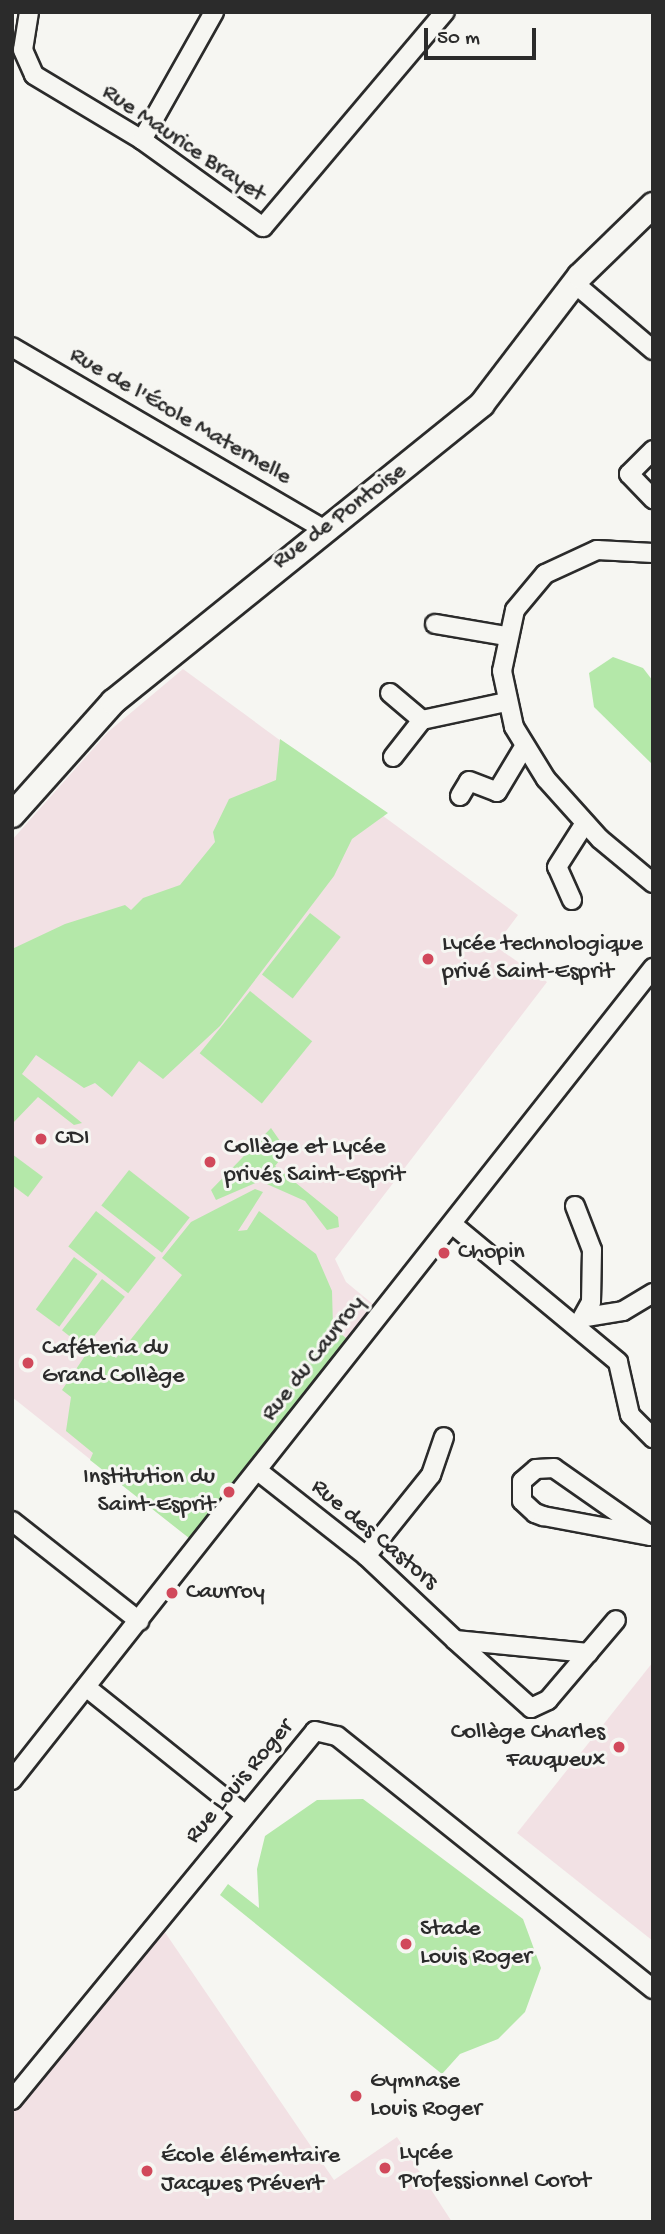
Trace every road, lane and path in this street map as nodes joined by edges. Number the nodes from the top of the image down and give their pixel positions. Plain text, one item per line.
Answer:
1 (29, 12) edge
2 (214, 12) edge
3 (445, 12) edge
4 (142, 141) junction
5 (653, 205) edge
6 (574, 283) junction
7 (12, 347) edge
8 (653, 350) edge
9 (653, 450) edge
10 (653, 499) edge
11 (323, 529) junction
12 (652, 550) edge
13 (435, 624) dead end
14 (505, 636) junction
15 (390, 693) dead end
16 (506, 702) junction
17 (422, 720) junction
18 (524, 747) junction
19 (393, 757) dead end
20 (460, 796) dead end
21 (12, 815) edge
22 (585, 823) junction
23 (653, 883) edge
24 (572, 900) dead end
25 (653, 968) edge
26 (575, 1206) dead end
27 (452, 1224) junction
28 (653, 1293) edge
29 (582, 1321) junction
30 (444, 1437) dead end
31 (653, 1438) edge
32 (258, 1471) junction
33 (12, 1521) edge
34 (652, 1536) edge
35 (366, 1556) junction
36 (616, 1620) dead end
37 (139, 1621) junction
38 (455, 1640) junction
39 (588, 1653) junction
40 (86, 1687) junction
41 (12, 1780) edge
42 (243, 1813) junction
43 (653, 1989) edge
44 (12, 2100) edge

1 - 4 street, Rue Maurice Brayet
2 - 4 street
3 - 4 street, Rue Maurice Brayet
5 - 6 street, Rue de Pontoise
6 - 8 street
6 - 11 street, Rue de Pontoise
7 - 11 street, Rue de l'École Maternelle
9 - 10 street
11 - 21 street, Rue de Pontoise
12 - 14 street
13 - 14 street
14 - 16 street
15 - 17 street
16 - 17 street
16 - 18 street
17 - 19 street
18 - 20 street
18 - 22 street
22 - 23 street
22 - 24 street
25 - 27 street, Rue du Caurroy
26 - 29 street
27 - 29 street
27 - 32 street, Rue du Caurroy
28 - 29 street
29 - 31 street
30 - 35 street
32 - 35 street, Rue des Castors
32 - 37 street, Rue du Caurroy
33 - 37 street
34 - 34 street
35 - 38 street, Rue des Castors
36 - 39 street, Rue des Castors
37 - 40 street, Rue du Caurroy
38 - 39 street
38 - 39 street, Rue des Castors
40 - 41 street, Rue du Caurroy
40 - 42 street
42 - 43 street, Rue Louis Roger
42 - 44 street, Rue Louis Roger

